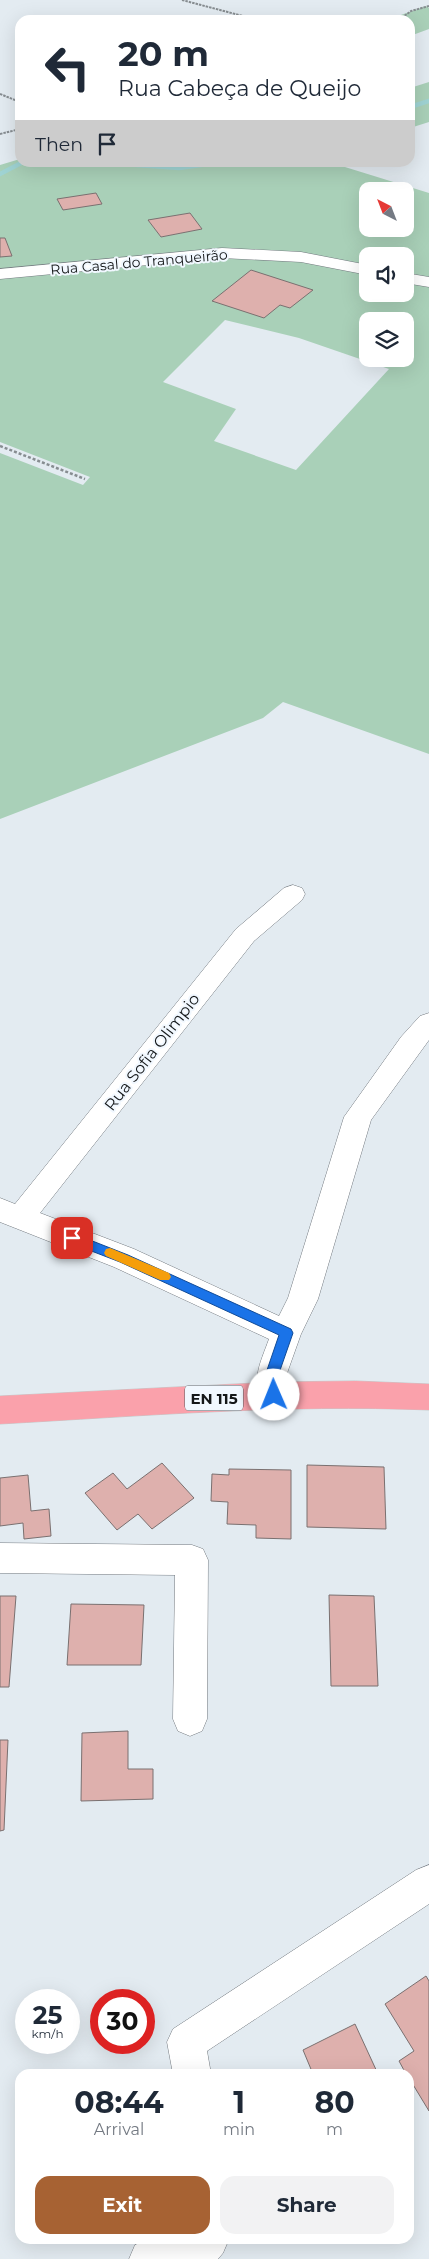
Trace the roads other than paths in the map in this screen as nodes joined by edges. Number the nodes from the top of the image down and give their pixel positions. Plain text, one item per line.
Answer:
1 (359, 268) edge
2 (0, 274) edge
3 (414, 280) edge
4 (429, 282) edge
5 (293, 894) dead end
6 (429, 1023) edge
7 (10, 1214) edge
8 (286, 1333) junction
9 (274, 1395) junction
10 (429, 1397) edge
11 (0, 1410) edge
12 (0, 1558) edge
13 (190, 1720) dead end
14 (429, 1883) edge
15 (191, 2069) edge
16 (204, 2244) edge
17 (149, 2259) edge

1 - 2 street, Rua Casal do Tranqueirão
3 - 4 street
5 - 7 street, Rua Sofia Olimpio
6 - 8 street
7 - 8 street
8 - 9 street
9 - 10 main road, EN 115
9 - 11 main road, EN 115
12 - 13 street
14 - 15 street
16 - 17 street

